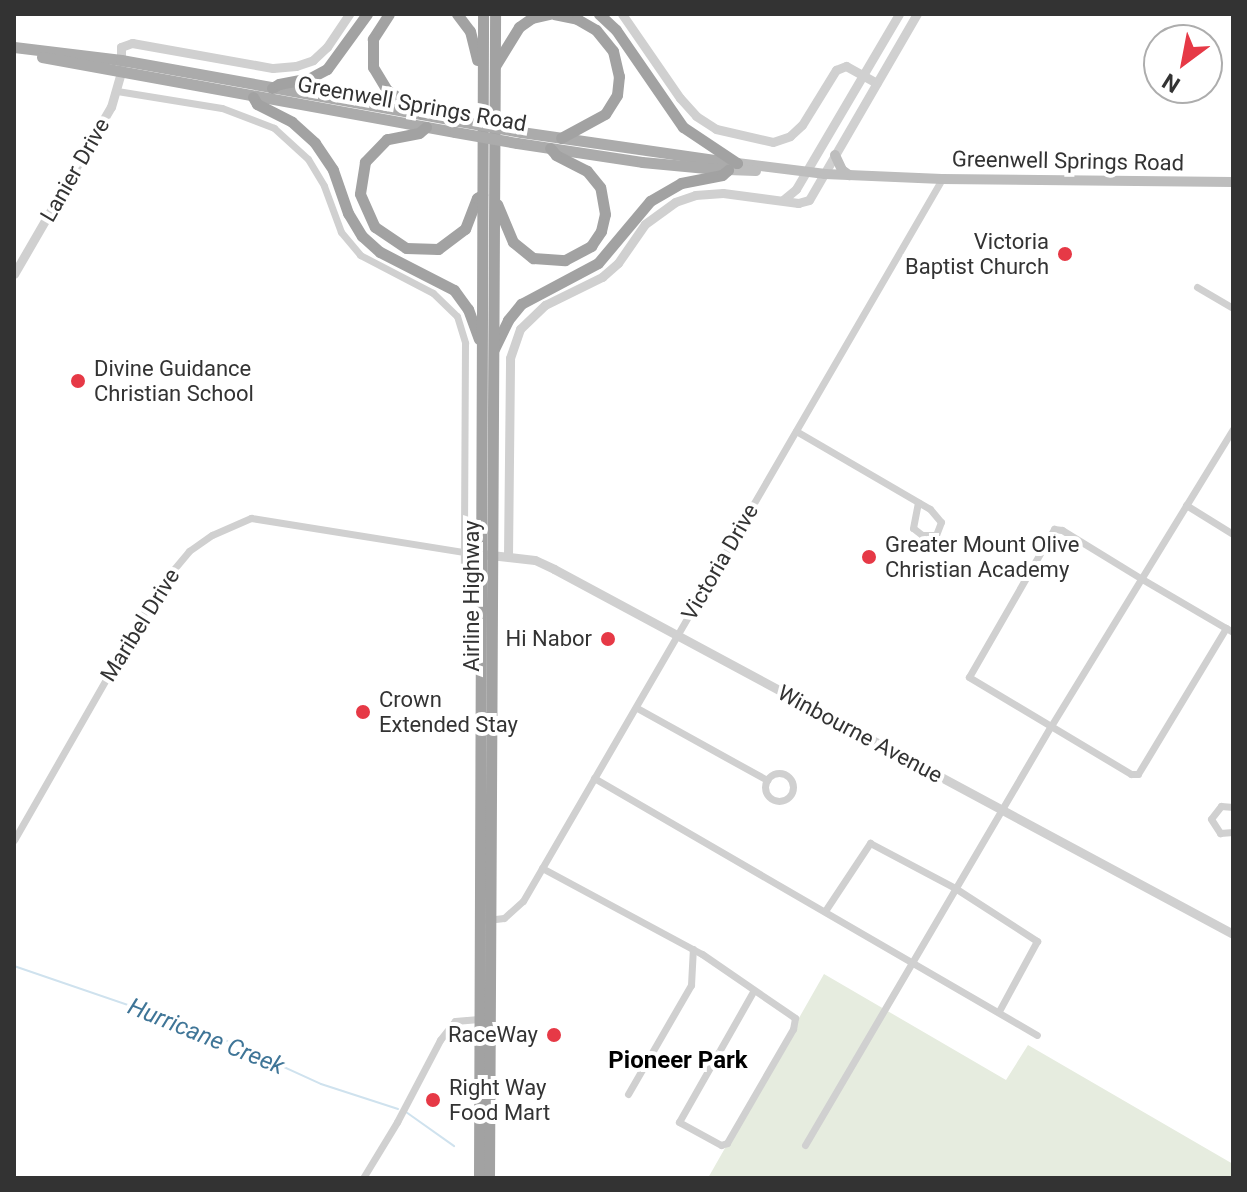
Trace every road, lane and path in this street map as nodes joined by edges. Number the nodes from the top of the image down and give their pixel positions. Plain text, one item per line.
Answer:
1 (349, 14) edge
2 (367, 14) edge
3 (389, 14) edge
4 (457, 14) edge
5 (483, 14) edge
6 (495, 14) edge
7 (552, 14) edge
8 (599, 14) edge
9 (622, 14) edge
10 (899, 14) edge
11 (917, 14) edge
12 (14, 49) edge
13 (121, 66) junction
14 (489, 66) junction
15 (864, 75) junction
16 (877, 83) junction
17 (272, 88) junction
18 (117, 91) junction
19 (253, 97) junction
20 (422, 114) junction
21 (457, 126) junction
22 (426, 127) junction
23 (519, 137) junction
24 (561, 138) junction
25 (550, 148) junction
26 (835, 155) junction
27 (733, 166) junction
28 (806, 172) junction
29 (825, 174) junction
30 (849, 175) junction
31 (942, 179) junction
32 (1233, 182) edge
33 (483, 195) junction
34 (782, 200) junction
35 (494, 201) junction
36 (14, 274) edge
37 (1197, 287) dead end
38 (1233, 308) edge
39 (482, 342) junction
40 (494, 350) junction
41 (1233, 430) edge
42 (796, 431) junction
43 (918, 502) junction
44 (1186, 505) junction
45 (1233, 534) edge
46 (464, 552) junction
47 (486, 553) junction
48 (508, 556) junction
49 (464, 567) dead end
50 (1142, 579) junction
51 (1230, 630) edge
52 (678, 636) junction
53 (637, 708) junction
54 (1051, 726) junction
55 (594, 778) junction
56 (767, 780) junction
57 (1233, 807) edge
58 (1002, 810) junction
59 (1233, 832) edge
60 (14, 840) edge
61 (542, 868) junction
62 (955, 888) junction
63 (825, 911) junction
64 (485, 920) junction
65 (1233, 934) edge
66 (693, 949) junction
67 (912, 962) junction
68 (753, 992) junction
69 (999, 1011) junction
70 (485, 1021) junction
71 (1037, 1035) dead end
72 (628, 1094) dead end
73 (484, 1136) junction
74 (805, 1145) dead end
75 (363, 1178) edge
76 (479, 1178) edge
77 (489, 1178) edge

1 - 13 street
2 - 17 highway
3 - 20 highway
4 - 14 highway
5 - 14 highway, Airline Highway
6 - 14 highway, Airline Highway
7 - 14 highway
7 - 24 highway
8 - 27 highway
9 - 15 street
10 - 15 street
11 - 16 street
12 - 13 main road, Greenwell Springs Road
13 - 17 main road, Greenwell Springs Road
13 - 18 street, Lanier Drive
13 - 19 main road, Greenwell Springs Road
14 - 33 highway, Airline Highway
14 - 35 highway, Airline Highway
15 - 16 street
15 - 28 street
16 - 26 street
17 - 20 main road, Greenwell Springs Road
18 - 36 street, Lanier Drive
18 - 46 street, Airline Highway
19 - 22 main road, Greenwell Springs Road
19 - 39 highway
20 - 21 main road, Greenwell Springs Road
21 - 22 main road, Greenwell Springs Road
21 - 23 main road, Greenwell Springs Road, bridge
22 - 33 highway
23 - 24 main road, Greenwell Springs Road
23 - 25 main road, Greenwell Springs Road
24 - 27 main road, Greenwell Springs Road
25 - 27 main road, Greenwell Springs Road
25 - 35 highway
26 - 29 street
26 - 30 main road
27 - 28 main road, Greenwell Springs Road
27 - 40 highway
28 - 29 main road, Greenwell Springs Road
28 - 34 street
29 - 30 main road, Greenwell Springs Road
29 - 34 street
30 - 31 main road, Greenwell Springs Road
31 - 32 main road, Greenwell Springs Road
31 - 42 street, Victoria Drive
33 - 39 highway, Airline Highway
34 - 48 street
35 - 40 highway, Airline Highway
37 - 38 street
39 - 47 highway, Airline Highway
40 - 47 highway, Airline Highway
41 - 44 street
42 - 43 street
42 - 52 street, Victoria Drive
43 - 43 street
44 - 45 street
44 - 50 street
46 - 47 street, Maribel Drive
46 - 49 street, Airline Highway
46 - 60 street, Maribel Drive
47 - 48 street, Winbourne Avenue
47 - 64 highway, Airline Highway
48 - 52 street, Winbourne Avenue
50 - 51 street
50 - 54 street
50 - 54 street
51 - 54 street
52 - 53 street, Victoria Drive
52 - 58 street, Winbourne Avenue
53 - 55 street, Victoria Drive
53 - 56 street
54 - 58 street
55 - 61 street, Victoria Drive
55 - 63 street
56 - 56 street
57 - 59 street
58 - 62 street
58 - 65 street, Winbourne Avenue
61 - 64 street, Victoria Drive
61 - 66 street
62 - 63 street
62 - 67 street
62 - 69 street
63 - 67 street
64 - 70 highway, Airline Highway
66 - 68 street
66 - 72 street
67 - 69 street
67 - 74 street
68 - 68 street
69 - 71 street
70 - 73 highway, Airline Highway
70 - 75 street
73 - 76 highway, Airline Highway
73 - 77 highway, Airline Highway

